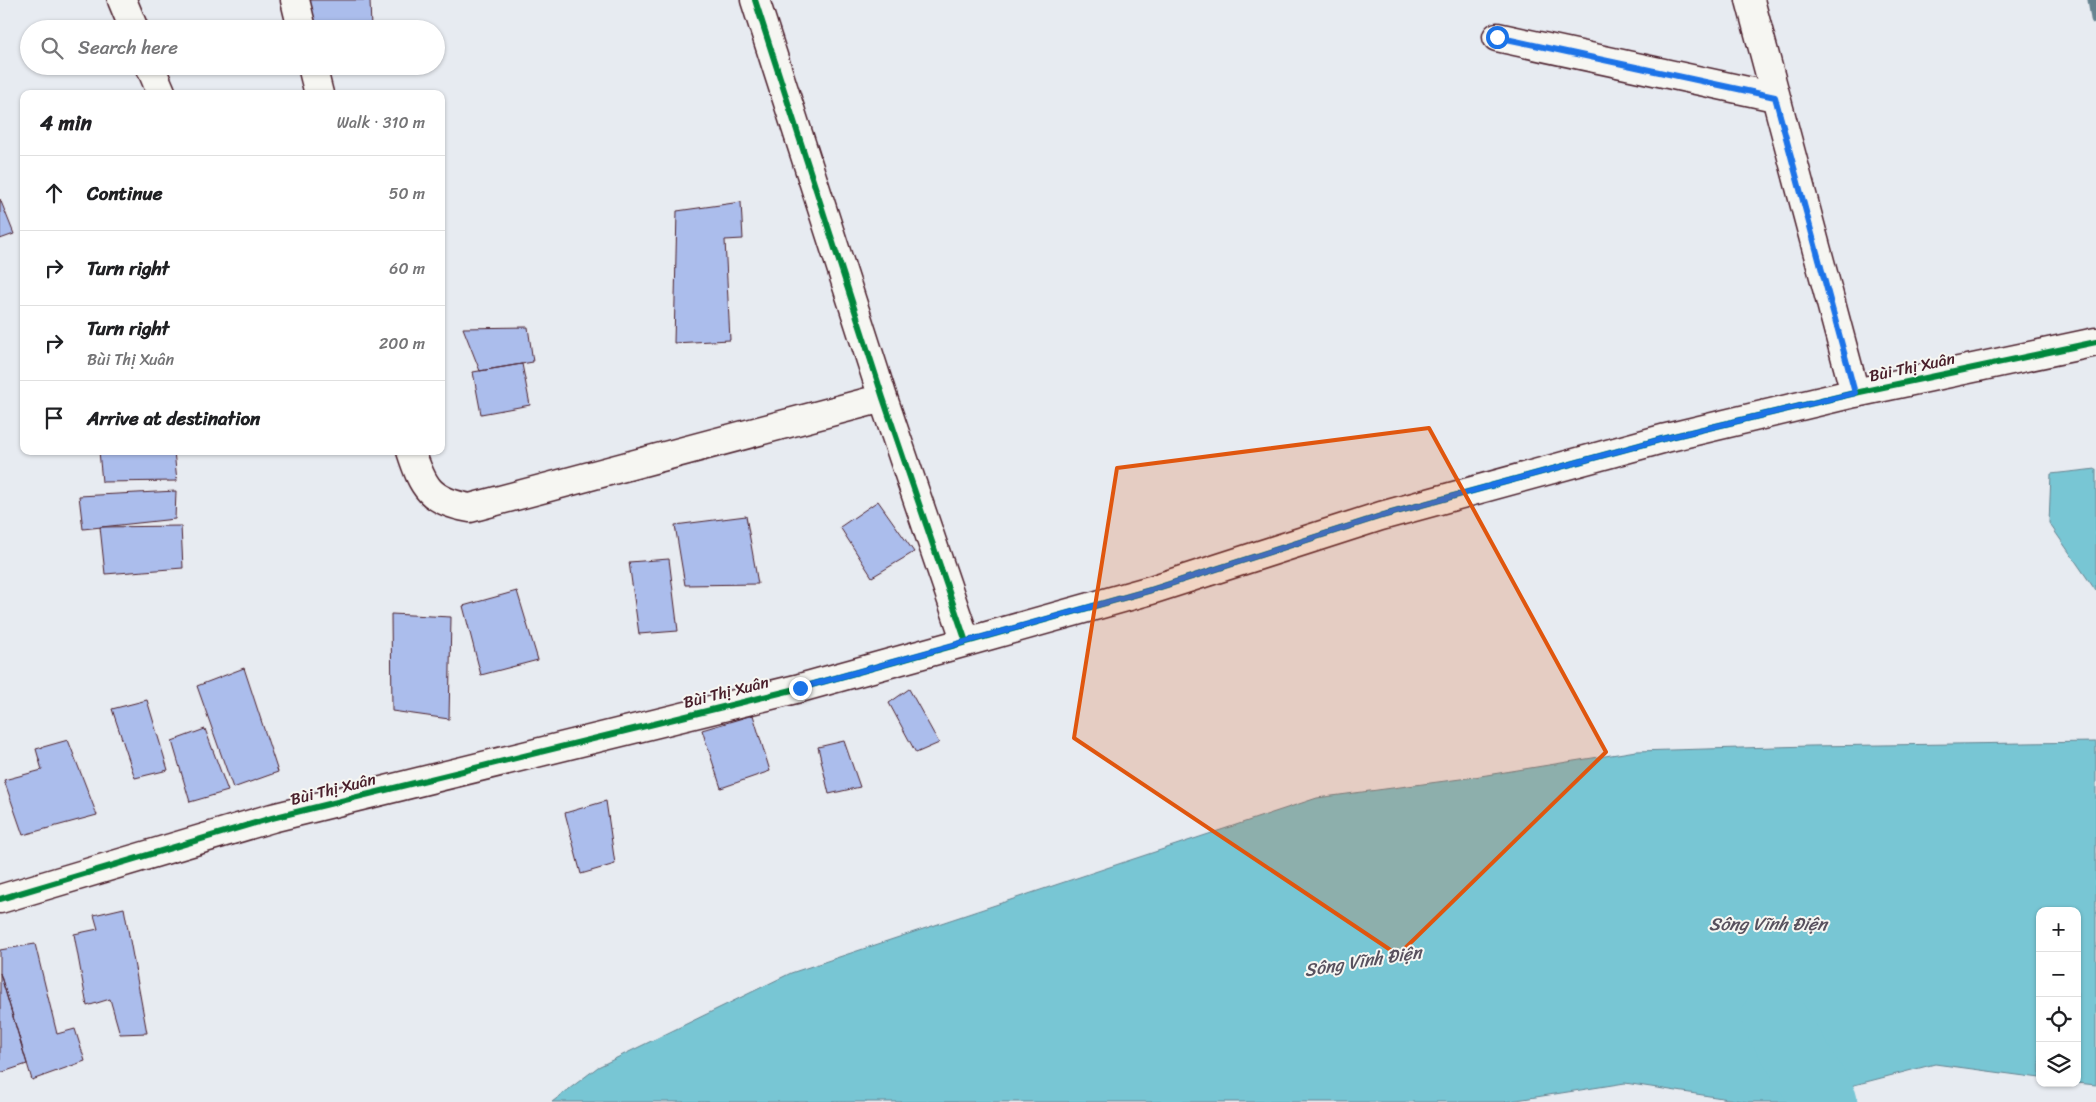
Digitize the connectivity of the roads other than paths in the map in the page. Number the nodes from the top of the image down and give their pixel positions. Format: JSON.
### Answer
{"nodes":[{"id":1,"x":122,"y":0,"type":"edge"},
{"id":2,"x":295,"y":0,"type":"edge"},
{"id":3,"x":755,"y":0,"type":"edge"},
{"id":4,"x":1750,"y":0,"type":"edge"},
{"id":5,"x":130,"y":20,"type":"edge"},
{"id":6,"x":300,"y":20,"type":"edge"},
{"id":7,"x":1497,"y":37,"type":"dead end"},
{"id":8,"x":154,"y":75,"type":"edge"},
{"id":9,"x":314,"y":75,"type":"edge"},
{"id":10,"x":160,"y":90,"type":"edge"},
{"id":11,"x":318,"y":90,"type":"edge"},
{"id":12,"x":1775,"y":97,"type":"junction"},
{"id":13,"x":2096,"y":342,"type":"edge"},
{"id":14,"x":1855,"y":393,"type":"junction"},
{"id":15,"x":883,"y":398,"type":"junction"},
{"id":16,"x":412,"y":455,"type":"edge"},
{"id":17,"x":966,"y":642,"type":"junction"},
{"id":18,"x":0,"y":899,"type":"edge"}],
"edges":[{"from":1,"to":5,"type":"street"},
{"from":2,"to":6,"type":"street"},
{"from":3,"to":15,"type":"street"},
{"from":4,"to":12,"type":"street"},
{"from":7,"to":12,"type":"street"},
{"from":8,"to":10,"type":"street"},
{"from":9,"to":11,"type":"street"},
{"from":12,"to":14,"type":"street"},
{"from":13,"to":14,"type":"street","name":"Bùi Thị Xuân"},
{"from":14,"to":17,"type":"street","name":"Bùi Thị Xuân"},
{"from":15,"to":16,"type":"street"},
{"from":15,"to":17,"type":"street"},
{"from":17,"to":18,"type":"street","name":"Bùi Thị Xuân"}]}
